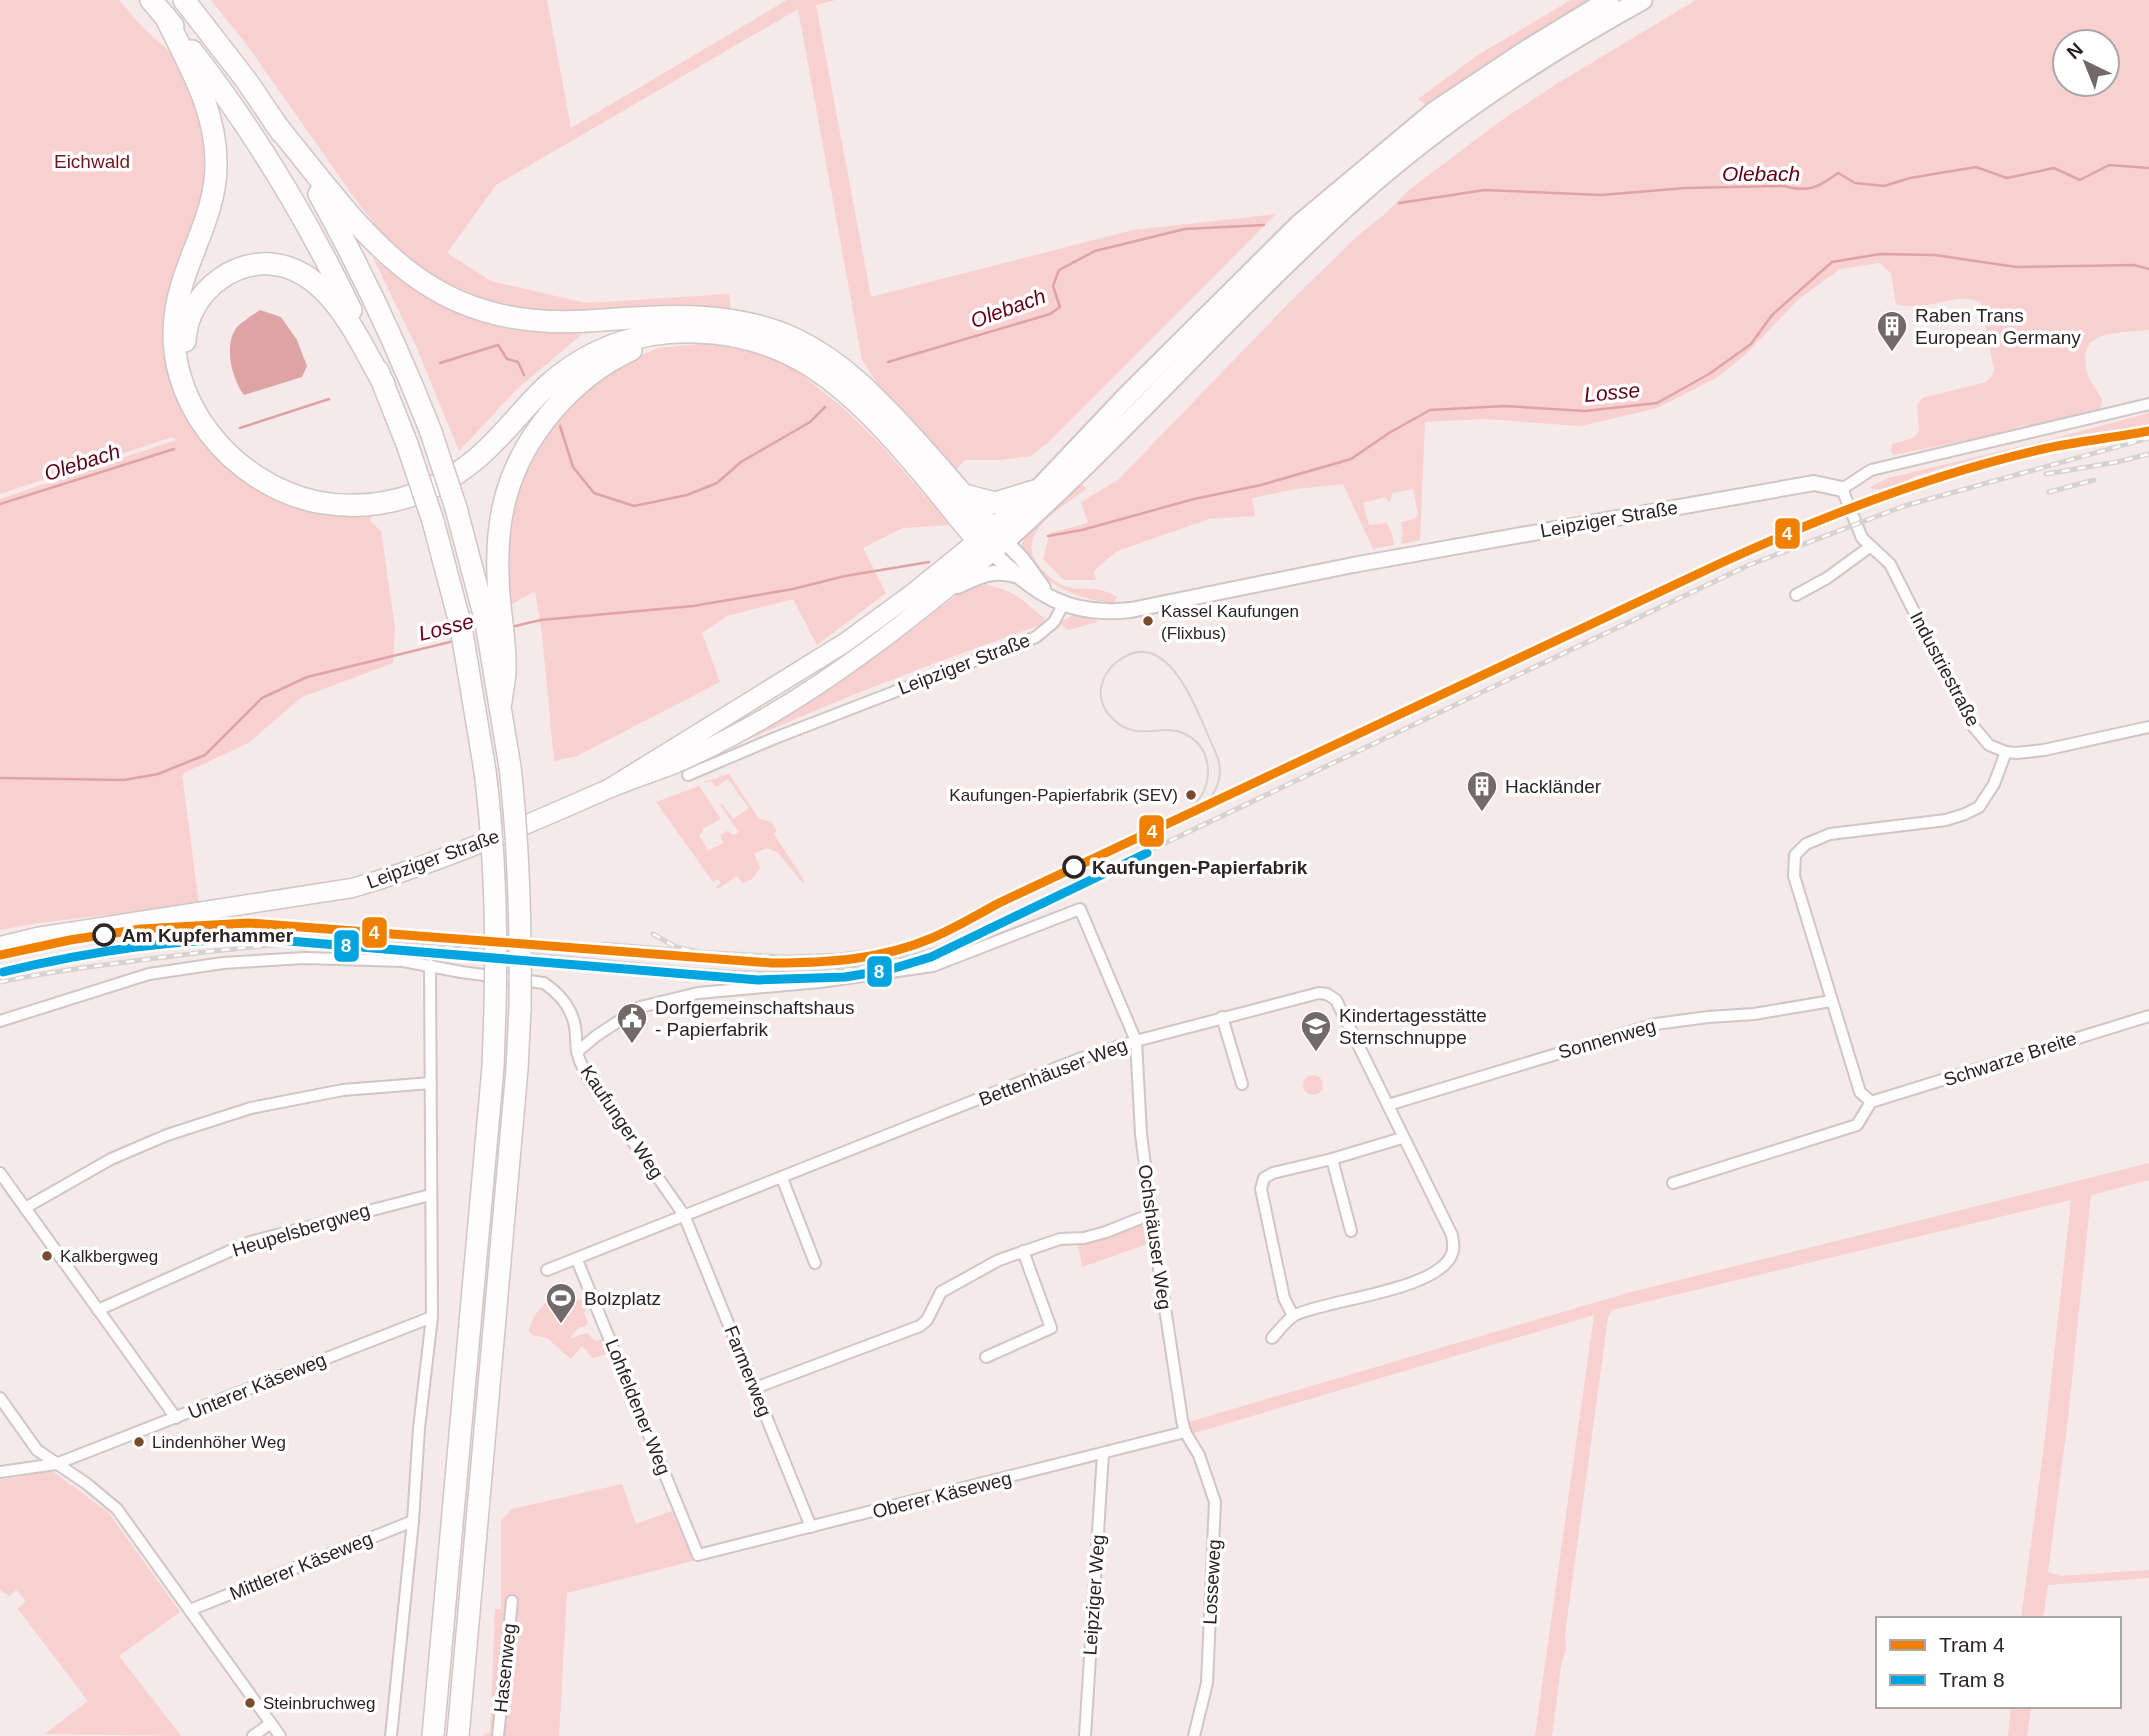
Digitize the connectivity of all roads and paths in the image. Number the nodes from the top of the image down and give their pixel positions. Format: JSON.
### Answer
{"nodes":[{"id":1,"x":184,"y":0,"type":"edge"},
{"id":2,"x":1609,"y":0,"type":"edge"},
{"id":3,"x":1642,"y":0,"type":"edge"},
{"id":4,"x":158,"y":8,"type":"edge"},
{"id":5,"x":274,"y":122,"type":"junction"},
{"id":6,"x":693,"y":324,"type":"junction"},
{"id":7,"x":384,"y":384,"type":"junction"},
{"id":8,"x":2149,"y":404,"type":"edge"},
{"id":9,"x":1842,"y":489,"type":"junction"},
{"id":10,"x":1038,"y":490,"type":"junction"},
{"id":11,"x":964,"y":495,"type":"junction"},
{"id":12,"x":992,"y":541,"type":"junction"},
{"id":13,"x":1871,"y":546,"type":"junction"},
{"id":14,"x":1017,"y":576,"type":"junction"},
{"id":15,"x":941,"y":594,"type":"junction"},
{"id":16,"x":1048,"y":595,"type":"junction"},
{"id":17,"x":1796,"y":595,"type":"dead end"},
{"id":18,"x":1063,"y":605,"type":"junction"},
{"id":19,"x":501,"y":671,"type":"junction"},
{"id":20,"x":2149,"y":727,"type":"edge"},
{"id":21,"x":2006,"y":752,"type":"junction"},
{"id":22,"x":688,"y":775,"type":"dead end"},
{"id":23,"x":610,"y":788,"type":"junction"},
{"id":24,"x":1080,"y":909,"type":"joint"},
{"id":25,"x":0,"y":946,"type":"edge"},
{"id":26,"x":430,"y":965,"type":"junction"},
{"id":27,"x":1831,"y":1001,"type":"junction"},
{"id":28,"x":2149,"y":1016,"type":"edge"},
{"id":29,"x":1223,"y":1017,"type":"junction"},
{"id":30,"x":0,"y":1021,"type":"edge"},
{"id":31,"x":1136,"y":1041,"type":"junction"},
{"id":32,"x":577,"y":1052,"type":"junction"},
{"id":33,"x":431,"y":1083,"type":"junction"},
{"id":34,"x":1242,"y":1084,"type":"dead end"},
{"id":35,"x":1871,"y":1102,"type":"junction"},
{"id":36,"x":1388,"y":1105,"type":"junction"},
{"id":37,"x":1402,"y":1138,"type":"junction"},
{"id":38,"x":1332,"y":1160,"type":"junction"},
{"id":39,"x":0,"y":1173,"type":"edge"},
{"id":40,"x":782,"y":1178,"type":"junction"},
{"id":41,"x":1673,"y":1183,"type":"dead end"},
{"id":42,"x":430,"y":1195,"type":"junction"},
{"id":43,"x":25,"y":1209,"type":"junction"},
{"id":44,"x":1151,"y":1214,"type":"junction"},
{"id":45,"x":684,"y":1215,"type":"junction"},
{"id":46,"x":1352,"y":1231,"type":"dead end"},
{"id":47,"x":1023,"y":1251,"type":"junction"},
{"id":48,"x":576,"y":1259,"type":"junction"},
{"id":49,"x":815,"y":1263,"type":"dead end"},
{"id":50,"x":547,"y":1270,"type":"dead end"},
{"id":51,"x":98,"y":1310,"type":"junction"},
{"id":52,"x":1293,"y":1316,"type":"junction"},
{"id":53,"x":432,"y":1317,"type":"junction"},
{"id":54,"x":1272,"y":1338,"type":"dead end"},
{"id":55,"x":986,"y":1357,"type":"dead end"},
{"id":56,"x":755,"y":1388,"type":"junction"},
{"id":57,"x":0,"y":1398,"type":"edge"},
{"id":58,"x":176,"y":1418,"type":"junction"},
{"id":59,"x":1185,"y":1432,"type":"junction"},
{"id":60,"x":1103,"y":1454,"type":"junction"},
{"id":61,"x":56,"y":1464,"type":"junction"},
{"id":62,"x":0,"y":1472,"type":"edge"},
{"id":63,"x":413,"y":1521,"type":"junction"},
{"id":64,"x":811,"y":1527,"type":"junction"},
{"id":65,"x":698,"y":1555,"type":"joint"},
{"id":66,"x":512,"y":1601,"type":"dead end"},
{"id":67,"x":190,"y":1610,"type":"junction"},
{"id":68,"x":271,"y":1723,"type":"junction"},
{"id":69,"x":253,"y":1736,"type":"edge"},
{"id":70,"x":280,"y":1736,"type":"edge"},
{"id":71,"x":391,"y":1736,"type":"edge"},
{"id":72,"x":433,"y":1736,"type":"edge"},
{"id":73,"x":458,"y":1736,"type":"edge"},
{"id":74,"x":498,"y":1736,"type":"edge"},
{"id":75,"x":1085,"y":1736,"type":"edge"},
{"id":76,"x":1194,"y":1736,"type":"edge"}],
"edges":[{"from":1,"to":5,"type":"highway"},
{"from":2,"to":10,"type":"highway"},
{"from":3,"to":12,"type":"highway"},
{"from":4,"to":6,"type":"highway"},
{"from":4,"to":7,"type":"highway"},
{"from":5,"to":6,"type":"highway"},
{"from":5,"to":19,"type":"highway","bridge":true},
{"from":6,"to":7,"type":"highway"},
{"from":6,"to":11,"type":"highway"},
{"from":6,"to":12,"type":"highway"},
{"from":6,"to":19,"type":"highway"},
{"from":7,"to":72,"type":"highway","bridge":true},
{"from":8,"to":9,"type":"street"},
{"from":9,"to":13,"type":"street","name":"Industriestraße"},
{"from":9,"to":18,"type":"street","name":"Leipziger Straße"},
{"from":10,"to":11,"type":"highway"},
{"from":10,"to":12,"type":"highway"},
{"from":11,"to":12,"type":"highway"},
{"from":12,"to":14,"type":"street","name":"Leipziger Straße"},
{"from":12,"to":15,"type":"main road","name":"Leipziger Straße"},
{"from":12,"to":16,"type":"street","name":"Leipziger Straße"},
{"from":12,"to":23,"type":"main road","name":"Leipziger Straße"},
{"from":13,"to":17,"type":"street"},
{"from":13,"to":21,"type":"street","name":"Industriestraße"},
{"from":14,"to":15,"type":"street"},
{"from":14,"to":16,"type":"street","name":"Leipziger Straße"},
{"from":15,"to":23,"type":"main road","name":"Leipziger Straße"},
{"from":16,"to":18,"type":"street","name":"Leipziger Straße"},
{"from":18,"to":22,"type":"street","name":"Leipziger Straße"},
{"from":19,"to":73,"type":"highway","bridge":true},
{"from":20,"to":21,"type":"street"},
{"from":21,"to":27,"type":"street"},
{"from":23,"to":25,"type":"main road","name":"Leipziger Straße"},
{"from":24,"to":31,"type":"street","name":"Ochshäuser Weg"},
{"from":24,"to":32,"type":"street","name":"Kaufunger Weg"},
{"from":26,"to":30,"type":"street"},
{"from":26,"to":32,"type":"street"},
{"from":26,"to":33,"type":"street"},
{"from":27,"to":35,"type":"street"},
{"from":27,"to":36,"type":"street","name":"Sonnenweg"},
{"from":28,"to":35,"type":"street","name":"Schwarze Breite"},
{"from":29,"to":31,"type":"street","name":"Bettenhäuser Weg"},
{"from":29,"to":34,"type":"street"},
{"from":29,"to":36,"type":"street","name":"Bettenhäuser Weg"},
{"from":31,"to":40,"type":"street","name":"Bettenhäuser Weg"},
{"from":31,"to":44,"type":"street","name":"Ochshäuser Weg"},
{"from":32,"to":45,"type":"street","name":"Kaufunger Weg"},
{"from":33,"to":42,"type":"street"},
{"from":33,"to":43,"type":"street"},
{"from":35,"to":41,"type":"street"},
{"from":36,"to":37,"type":"street"},
{"from":37,"to":38,"type":"street"},
{"from":37,"to":52,"type":"street"},
{"from":38,"to":46,"type":"street"},
{"from":38,"to":52,"type":"street"},
{"from":39,"to":43,"type":"street"},
{"from":40,"to":45,"type":"street","name":"Bettenhäuser Weg"},
{"from":40,"to":49,"type":"street"},
{"from":42,"to":51,"type":"street","name":"Heupelsbergweg"},
{"from":42,"to":53,"type":"street"},
{"from":43,"to":51,"type":"street"},
{"from":44,"to":47,"type":"street"},
{"from":44,"to":59,"type":"street","name":"Ochshäuser Weg"},
{"from":45,"to":48,"type":"street","name":"Bettenhäuser Weg"},
{"from":45,"to":56,"type":"street","name":"Farmerweg"},
{"from":47,"to":55,"type":"street"},
{"from":47,"to":56,"type":"street"},
{"from":48,"to":50,"type":"street","name":"Bettenhäuser Weg"},
{"from":48,"to":65,"type":"street","name":"Lohfeldener Weg"},
{"from":51,"to":58,"type":"street"},
{"from":52,"to":54,"type":"street"},
{"from":53,"to":58,"type":"street","name":"Unterer Käseweg"},
{"from":53,"to":63,"type":"street"},
{"from":56,"to":64,"type":"street","name":"Farmerweg"},
{"from":57,"to":61,"type":"street"},
{"from":58,"to":61,"type":"street","name":"Unterer Käseweg"},
{"from":59,"to":60,"type":"street","name":"Oberer Käseweg"},
{"from":59,"to":76,"type":"street","name":"Losseweg"},
{"from":60,"to":64,"type":"street","name":"Oberer Käseweg"},
{"from":60,"to":75,"type":"street","name":"Leipziger Weg"},
{"from":61,"to":62,"type":"street","name":"Unterer Käseweg"},
{"from":61,"to":67,"type":"street"},
{"from":63,"to":67,"type":"street","name":"Mittlerer Käseweg"},
{"from":63,"to":71,"type":"street"},
{"from":64,"to":65,"type":"street","name":"Oberer Käseweg"},
{"from":66,"to":74,"type":"street","name":"Hasenweg"},
{"from":67,"to":68,"type":"street"},
{"from":68,"to":69,"type":"street"},
{"from":68,"to":70,"type":"street"}]}
